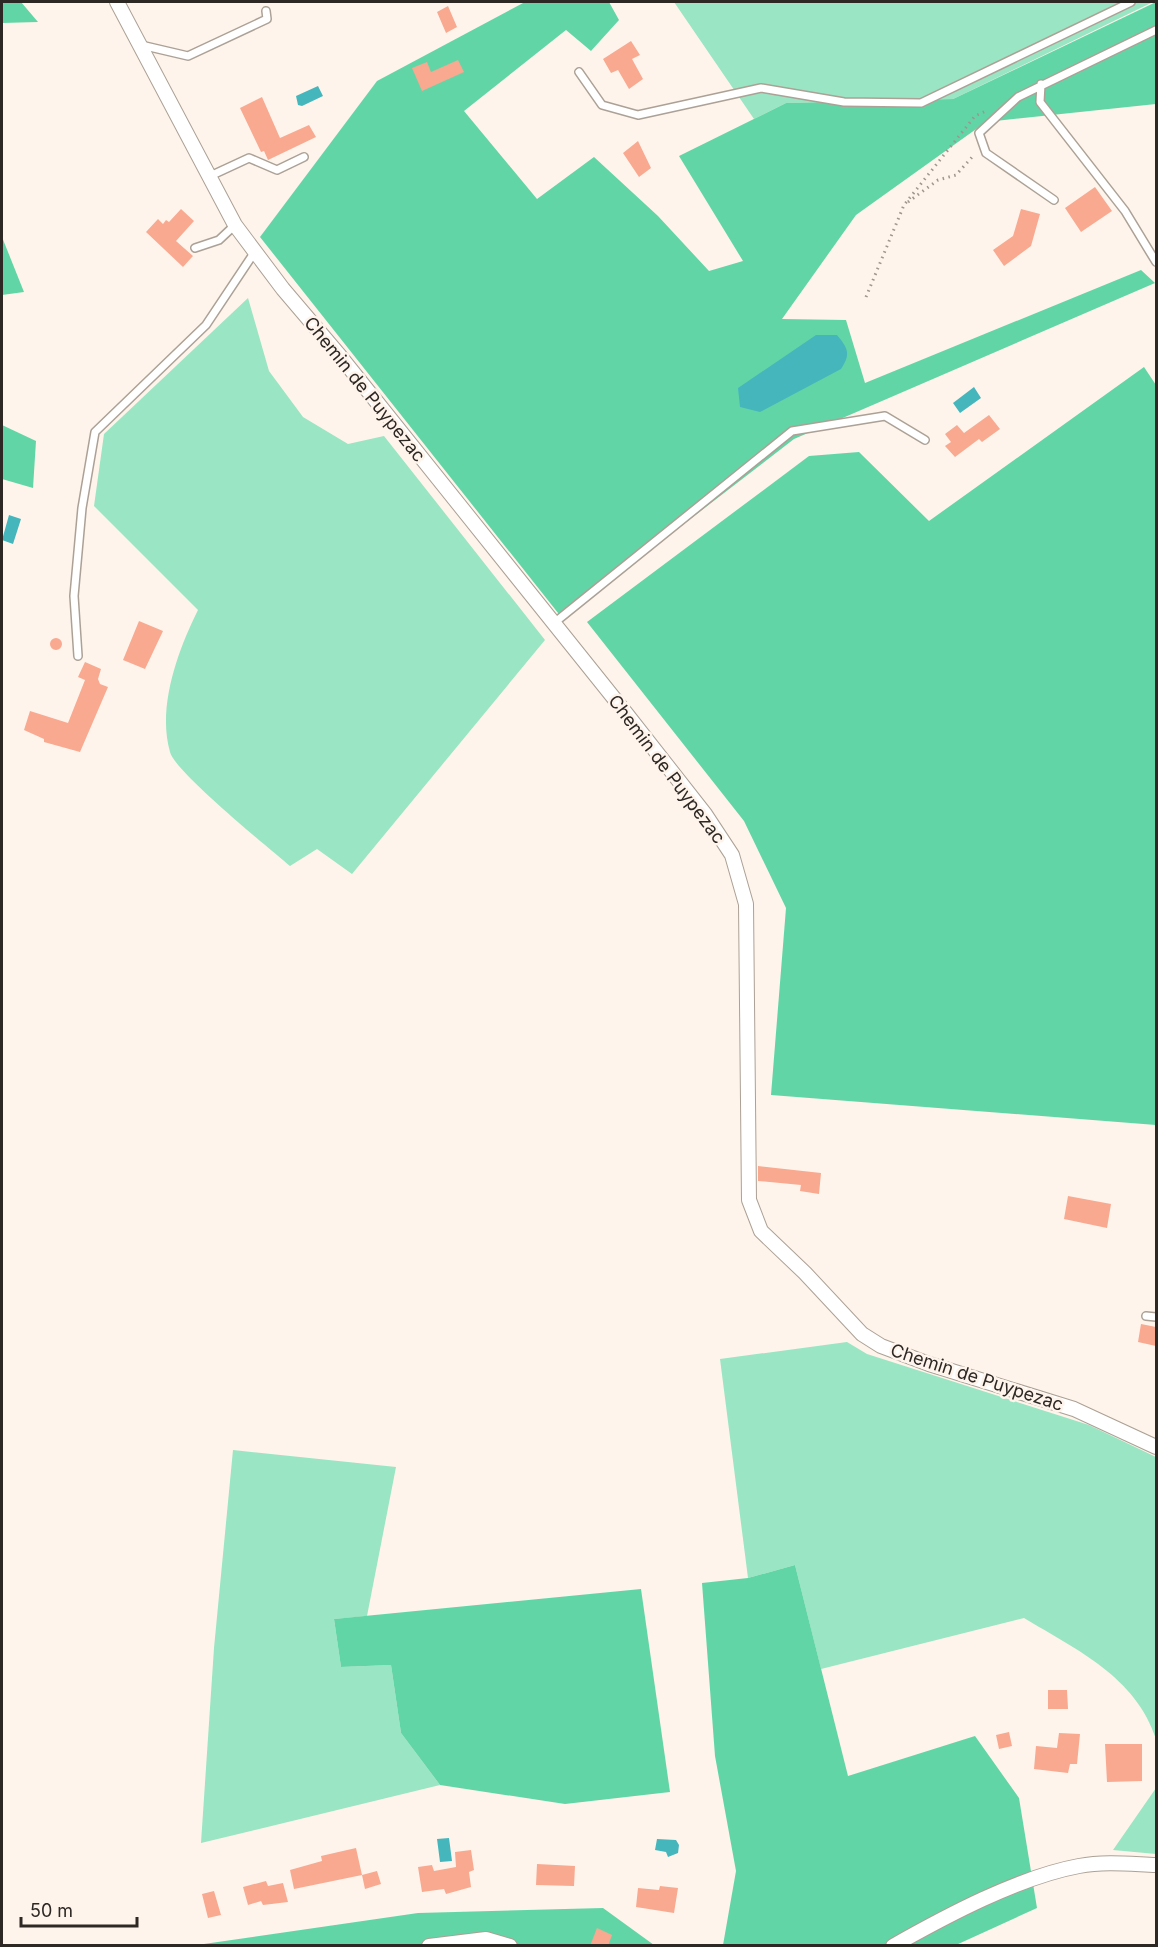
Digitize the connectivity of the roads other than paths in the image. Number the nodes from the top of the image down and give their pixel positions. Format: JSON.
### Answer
{"nodes":[{"id":1,"x":117,"y":2,"type":"edge"},
{"id":2,"x":1131,"y":2,"type":"edge"},
{"id":3,"x":266,"y":10,"type":"dead end"},
{"id":4,"x":1156,"y":30,"type":"edge"},
{"id":5,"x":138,"y":45,"type":"junction"},
{"id":6,"x":579,"y":72,"type":"dead end"},
{"id":7,"x":1041,"y":84,"type":"junction"},
{"id":8,"x":303,"y":157,"type":"dead end"},
{"id":9,"x":208,"y":177,"type":"junction"},
{"id":10,"x":1054,"y":200,"type":"dead end"},
{"id":11,"x":235,"y":225,"type":"junction"},
{"id":12,"x":195,"y":248,"type":"dead end"},
{"id":13,"x":256,"y":250,"type":"junction"},
{"id":14,"x":1156,"y":262,"type":"edge"},
{"id":15,"x":926,"y":440,"type":"dead end"},
{"id":16,"x":553,"y":625,"type":"junction"},
{"id":17,"x":78,"y":656,"type":"dead end"},
{"id":18,"x":1146,"y":1316,"type":"dead end"},
{"id":19,"x":1156,"y":1317,"type":"edge"},
{"id":20,"x":1156,"y":1447,"type":"edge"},
{"id":21,"x":1156,"y":1865,"type":"edge"},
{"id":22,"x":429,"y":1946,"type":"edge"},
{"id":23,"x":510,"y":1946,"type":"edge"},
{"id":24,"x":893,"y":1946,"type":"edge"}],
"edges":[{"from":1,"to":5,"type":"street","name":"Chemin de Puypezac"},
{"from":2,"to":6,"type":"lane"},
{"from":3,"to":5,"type":"lane"},
{"from":4,"to":7,"type":"lane"},
{"from":5,"to":9,"type":"street","name":"Chemin de Puypezac"},
{"from":7,"to":10,"type":"lane"},
{"from":7,"to":14,"type":"lane"},
{"from":8,"to":9,"type":"lane"},
{"from":9,"to":11,"type":"street","name":"Chemin de Puypezac"},
{"from":11,"to":12,"type":"lane"},
{"from":11,"to":13,"type":"street","name":"Chemin de Puypezac"},
{"from":13,"to":16,"type":"street","name":"Chemin de Puypezac"},
{"from":13,"to":17,"type":"lane"},
{"from":15,"to":16,"type":"lane"},
{"from":16,"to":20,"type":"street","name":"Chemin de Puypezac"},
{"from":18,"to":19,"type":"lane"},
{"from":21,"to":24,"type":"street"},
{"from":22,"to":23,"type":"street"}]}
